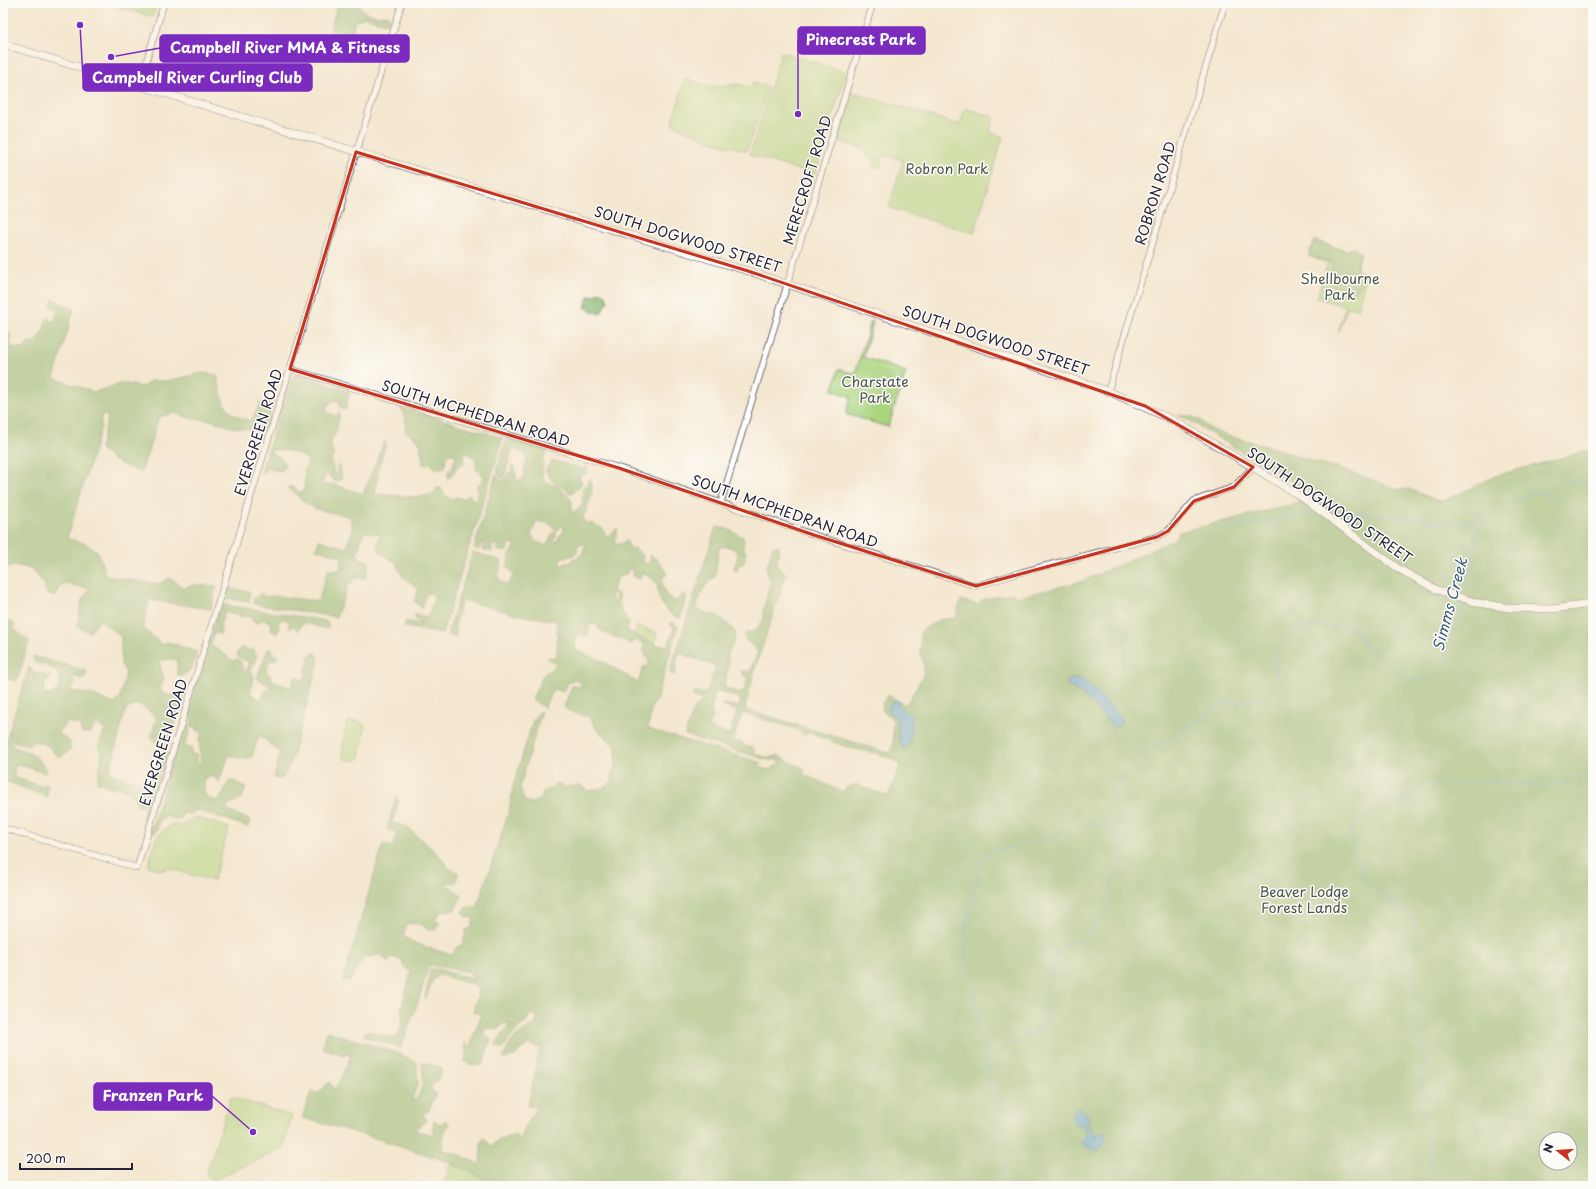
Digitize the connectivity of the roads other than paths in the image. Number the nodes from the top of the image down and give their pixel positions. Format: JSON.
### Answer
{"nodes":[{"id":1,"x":164,"y":3,"type":"edge"},
{"id":2,"x":402,"y":3,"type":"edge"},
{"id":3,"x":873,"y":3,"type":"edge"},
{"id":4,"x":1225,"y":3,"type":"edge"},
{"id":5,"x":3,"y":44,"type":"edge"},
{"id":6,"x":139,"y":86,"type":"junction"},
{"id":7,"x":356,"y":152,"type":"junction"},
{"id":8,"x":788,"y":284,"type":"junction"},
{"id":9,"x":290,"y":369,"type":"junction"},
{"id":10,"x":1108,"y":391,"type":"junction"},
{"id":11,"x":1253,"y":467,"type":"junction"},
{"id":12,"x":721,"y":502,"type":"junction"},
{"id":13,"x":1593,"y":604,"type":"edge"},
{"id":14,"x":3,"y":828,"type":"edge"}],
"edges":[{"from":1,"to":6,"type":"street"},
{"from":2,"to":7,"type":"street","name":"EVERGREEN ROAD"},
{"from":3,"to":8,"type":"street","name":"MERECROFT ROAD"},
{"from":4,"to":10,"type":"street","name":"ROBRON ROAD"},
{"from":5,"to":6,"type":"main road","name":"SOUTH DOGWOOD STREET"},
{"from":6,"to":7,"type":"main road","name":"SOUTH DOGWOOD STREET"},
{"from":7,"to":8,"type":"main road","name":"SOUTH DOGWOOD STREET"},
{"from":7,"to":9,"type":"street","name":"EVERGREEN ROAD"},
{"from":8,"to":10,"type":"main road","name":"SOUTH DOGWOOD STREET"},
{"from":8,"to":12,"type":"street","name":"MERECROFT ROAD"},
{"from":9,"to":12,"type":"street","name":"SOUTH MCPHEDRAN ROAD"},
{"from":9,"to":14,"type":"street","name":"EVERGREEN ROAD"},
{"from":10,"to":11,"type":"main road","name":"SOUTH DOGWOOD STREET"},
{"from":11,"to":12,"type":"street","name":"SOUTH MCPHEDRAN ROAD"},
{"from":11,"to":13,"type":"main road","name":"SOUTH DOGWOOD STREET"}]}
